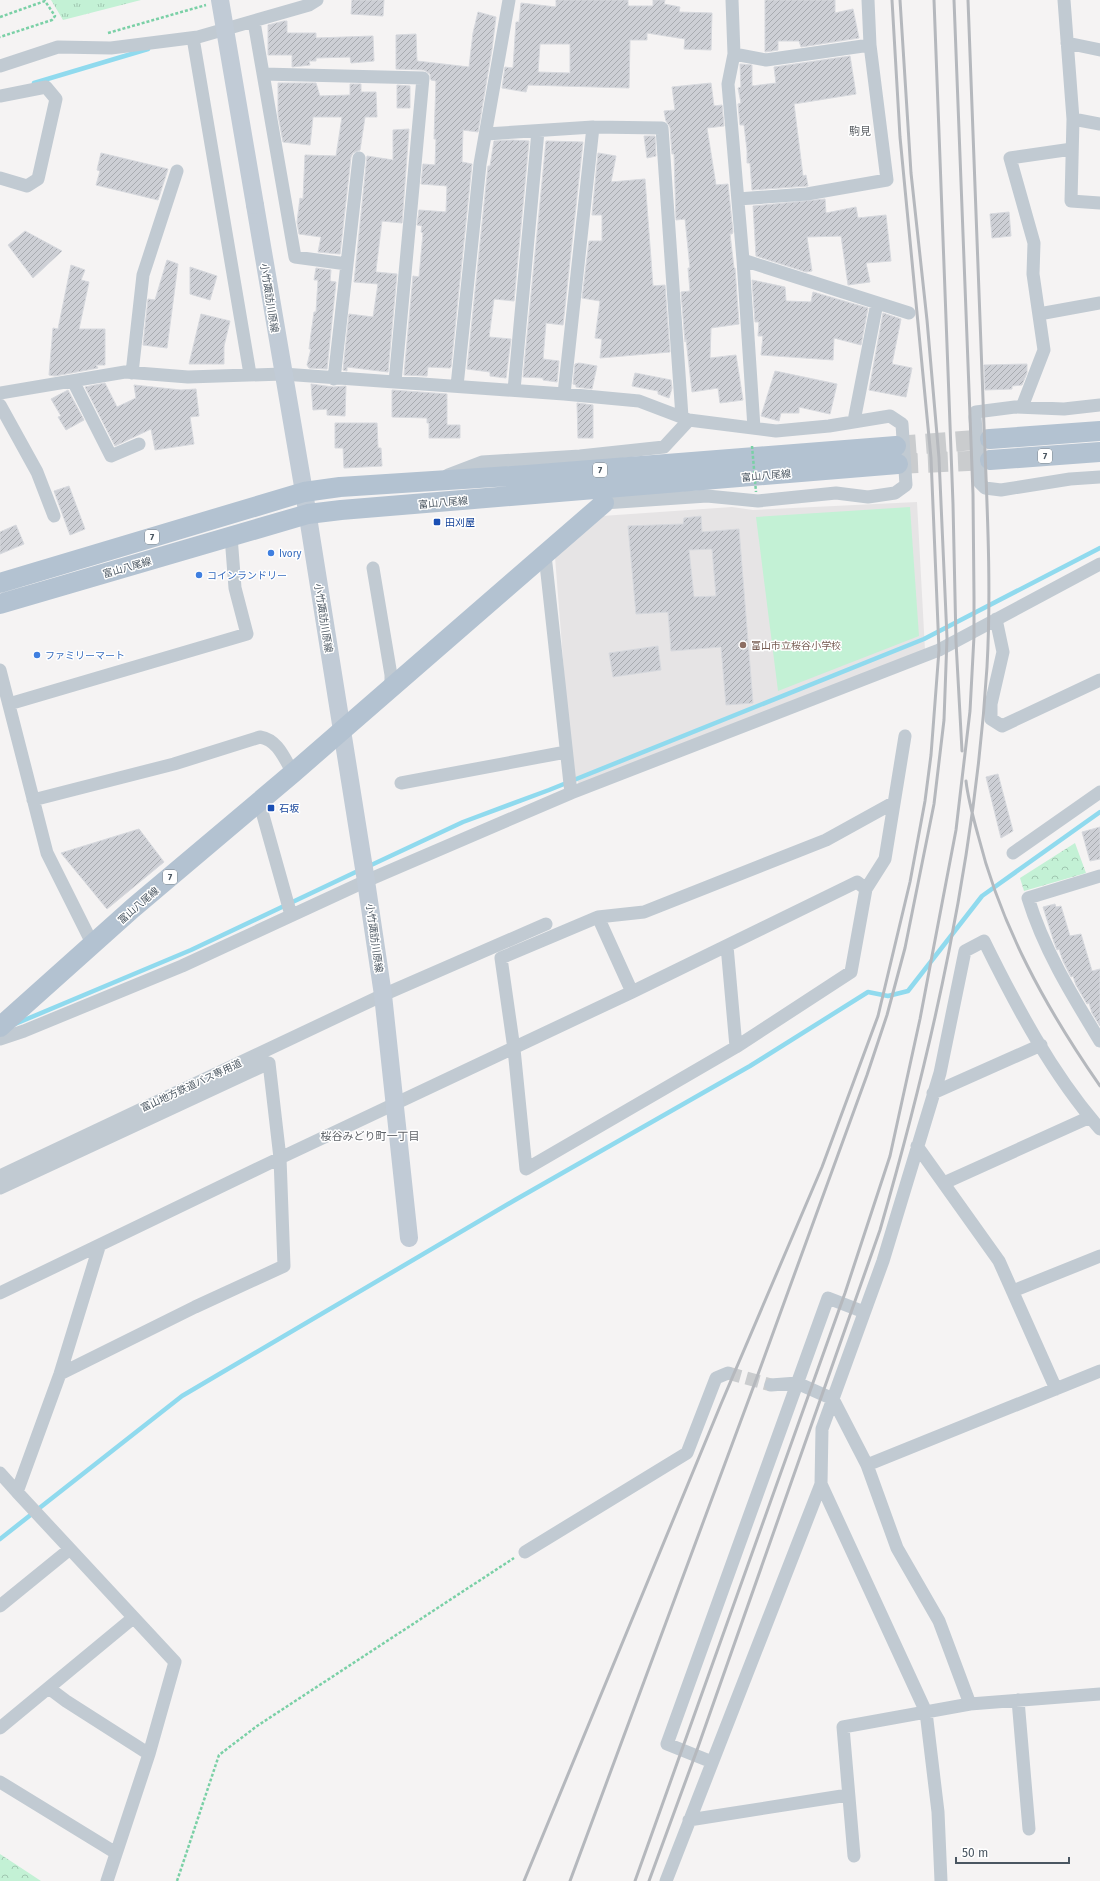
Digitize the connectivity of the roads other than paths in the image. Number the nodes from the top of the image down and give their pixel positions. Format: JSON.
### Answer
{"nodes":[{"id":1,"x":317,"y":0,"type":"edge"},
{"id":2,"x":509,"y":0,"type":"edge"},
{"id":3,"x":732,"y":0,"type":"edge"},
{"id":4,"x":868,"y":0,"type":"edge"},
{"id":5,"x":1064,"y":0,"type":"edge"},
{"id":6,"x":215,"y":2,"type":"edge"},
{"id":7,"x":254,"y":22,"type":"junction"},
{"id":8,"x":192,"y":38,"type":"junction"},
{"id":9,"x":1067,"y":43,"type":"junction"},
{"id":10,"x":870,"y":45,"type":"junction"},
{"id":11,"x":1100,"y":50,"type":"edge"},
{"id":12,"x":734,"y":54,"type":"junction"},
{"id":13,"x":0,"y":66,"type":"edge"},
{"id":14,"x":263,"y":74,"type":"junction"},
{"id":15,"x":0,"y":96,"type":"edge"},
{"id":16,"x":1073,"y":119,"type":"junction"},
{"id":17,"x":1100,"y":124,"type":"edge"},
{"id":18,"x":593,"y":127,"type":"junction"},
{"id":19,"x":538,"y":131,"type":"junction"},
{"id":20,"x":486,"y":134,"type":"junction"},
{"id":21,"x":1072,"y":149,"type":"junction"},
{"id":22,"x":359,"y":158,"type":"dead end"},
{"id":23,"x":177,"y":171,"type":"dead end"},
{"id":24,"x":0,"y":178,"type":"edge"},
{"id":25,"x":738,"y":199,"type":"junction"},
{"id":26,"x":1100,"y":203,"type":"edge"},
{"id":27,"x":743,"y":260,"type":"junction"},
{"id":28,"x":347,"y":264,"type":"junction"},
{"id":29,"x":877,"y":303,"type":"junction"},
{"id":30,"x":1100,"y":303,"type":"edge"},
{"id":31,"x":909,"y":313,"type":"dead end"},
{"id":32,"x":1039,"y":314,"type":"junction"},
{"id":33,"x":132,"y":373,"type":"junction"},
{"id":34,"x":250,"y":374,"type":"junction"},
{"id":35,"x":283,"y":374,"type":"junction"},
{"id":36,"x":334,"y":379,"type":"junction"},
{"id":37,"x":73,"y":381,"type":"junction"},
{"id":38,"x":395,"y":382,"type":"junction"},
{"id":39,"x":457,"y":386,"type":"junction"},
{"id":40,"x":514,"y":390,"type":"junction"},
{"id":41,"x":0,"y":393,"type":"edge"},
{"id":42,"x":564,"y":394,"type":"junction"},
{"id":43,"x":0,"y":405,"type":"edge"},
{"id":44,"x":1100,"y":405,"type":"edge"},
{"id":45,"x":1022,"y":407,"type":"junction"},
{"id":46,"x":686,"y":419,"type":"junction"},
{"id":47,"x":854,"y":421,"type":"junction"},
{"id":48,"x":754,"y":428,"type":"junction"},
{"id":49,"x":1100,"y":431,"type":"edge"},
{"id":50,"x":990,"y":440,"type":"tunnel mouth"},
{"id":51,"x":139,"y":444,"type":"dead end"},
{"id":52,"x":1100,"y":452,"type":"edge"},
{"id":53,"x":990,"y":460,"type":"tunnel mouth"},
{"id":54,"x":1100,"y":477,"type":"edge"},
{"id":55,"x":432,"y":481,"type":"junction"},
{"id":56,"x":304,"y":492,"type":"junction"},
{"id":57,"x":604,"y":503,"type":"joint"},
{"id":58,"x":308,"y":514,"type":"junction"},
{"id":59,"x":54,"y":516,"type":"dead end"},
{"id":60,"x":231,"y":536,"type":"junction"},
{"id":61,"x":545,"y":555,"type":"junction"},
{"id":62,"x":1100,"y":564,"type":"edge"},
{"id":63,"x":373,"y":568,"type":"dead end"},
{"id":64,"x":0,"y":583,"type":"edge"},
{"id":65,"x":0,"y":604,"type":"edge"},
{"id":66,"x":996,"y":619,"type":"junction"},
{"id":67,"x":0,"y":670,"type":"edge"},
{"id":68,"x":1100,"y":680,"type":"edge"},
{"id":69,"x":391,"y":688,"type":"junction"},
{"id":70,"x":9,"y":704,"type":"junction"},
{"id":71,"x":342,"y":730,"type":"junction"},
{"id":72,"x":905,"y":736,"type":"dead end"},
{"id":73,"x":566,"y":752,"type":"junction"},
{"id":74,"x":293,"y":773,"type":"junction"},
{"id":75,"x":402,"y":783,"type":"dead end"},
{"id":76,"x":1100,"y":792,"type":"edge"},
{"id":77,"x":571,"y":793,"type":"junction"},
{"id":78,"x":33,"y":800,"type":"junction"},
{"id":79,"x":259,"y":801,"type":"junction"},
{"id":80,"x":893,"y":803,"type":"junction"},
{"id":81,"x":1013,"y":853,"type":"dead end"},
{"id":82,"x":1100,"y":876,"type":"edge"},
{"id":83,"x":366,"y":881,"type":"junction"},
{"id":84,"x":866,"y":889,"type":"junction"},
{"id":85,"x":291,"y":915,"type":"junction"},
{"id":86,"x":598,"y":917,"type":"junction"},
{"id":87,"x":546,"y":924,"type":"dead end"},
{"id":88,"x":93,"y":945,"type":"junction"},
{"id":89,"x":727,"y":946,"type":"junction"},
{"id":90,"x":632,"y":992,"type":"junction"},
{"id":91,"x":383,"y":995,"type":"junction"},
{"id":92,"x":0,"y":1027,"type":"edge"},
{"id":93,"x":1098,"y":1033,"type":"edge"},
{"id":94,"x":0,"y":1039,"type":"edge"},
{"id":95,"x":1041,"y":1045,"type":"junction"},
{"id":96,"x":736,"y":1047,"type":"junction"},
{"id":97,"x":514,"y":1049,"type":"junction"},
{"id":98,"x":933,"y":1093,"type":"junction"},
{"id":99,"x":395,"y":1105,"type":"junction"},
{"id":100,"x":1090,"y":1117,"type":"junction"},
{"id":101,"x":1100,"y":1129,"type":"edge"},
{"id":102,"x":917,"y":1146,"type":"junction"},
{"id":103,"x":280,"y":1158,"type":"junction"},
{"id":104,"x":0,"y":1176,"type":"edge"},
{"id":105,"x":944,"y":1183,"type":"junction"},
{"id":106,"x":0,"y":1188,"type":"edge"},
{"id":107,"x":409,"y":1238,"type":"dead end"},
{"id":108,"x":99,"y":1247,"type":"junction"},
{"id":109,"x":1100,"y":1256,"type":"edge"},
{"id":110,"x":1013,"y":1291,"type":"junction"},
{"id":111,"x":0,"y":1293,"type":"edge"},
{"id":112,"x":864,"y":1312,"type":"junction"},
{"id":113,"x":1100,"y":1372,"type":"edge"},
{"id":114,"x":60,"y":1374,"type":"junction"},
{"id":115,"x":728,"y":1374,"type":"dead end"},
{"id":116,"x":797,"y":1383,"type":"junction"},
{"id":117,"x":771,"y":1385,"type":"tunnel mouth"},
{"id":118,"x":1056,"y":1389,"type":"junction"},
{"id":119,"x":833,"y":1399,"type":"junction"},
{"id":120,"x":867,"y":1465,"type":"junction"},
{"id":121,"x":0,"y":1473,"type":"edge"},
{"id":122,"x":821,"y":1484,"type":"junction"},
{"id":123,"x":17,"y":1492,"type":"junction"},
{"id":124,"x":70,"y":1549,"type":"junction"},
{"id":125,"x":525,"y":1552,"type":"road end"},
{"id":126,"x":0,"y":1606,"type":"edge"},
{"id":127,"x":134,"y":1618,"type":"junction"},
{"id":128,"x":50,"y":1689,"type":"junction"},
{"id":129,"x":1100,"y":1694,"type":"edge"},
{"id":130,"x":1018,"y":1700,"type":"junction"},
{"id":131,"x":970,"y":1704,"type":"junction"},
{"id":132,"x":926,"y":1712,"type":"junction"},
{"id":133,"x":0,"y":1728,"type":"edge"},
{"id":134,"x":149,"y":1754,"type":"junction"},
{"id":135,"x":712,"y":1762,"type":"junction"},
{"id":136,"x":0,"y":1782,"type":"edge"},
{"id":137,"x":848,"y":1795,"type":"junction"},
{"id":138,"x":690,"y":1820,"type":"junction"},
{"id":139,"x":1029,"y":1829,"type":"dead end"},
{"id":140,"x":116,"y":1853,"type":"junction"},
{"id":141,"x":854,"y":1856,"type":"dead end"},
{"id":142,"x":107,"y":1881,"type":"edge"},
{"id":143,"x":666,"y":1881,"type":"edge"},
{"id":144,"x":941,"y":1881,"type":"edge"}],
"edges":[{"from":1,"to":7,"type":"street"},
{"from":2,"to":20,"type":"street"},
{"from":3,"to":12,"type":"street"},
{"from":4,"to":10,"type":"street"},
{"from":5,"to":9,"type":"street"},
{"from":6,"to":35,"type":"main road","name":"小竹諏訪川原線","bridge":true},
{"from":7,"to":8,"type":"street"},
{"from":7,"to":14,"type":"street"},
{"from":8,"to":13,"type":"street"},
{"from":8,"to":34,"type":"street"},
{"from":9,"to":11,"type":"street"},
{"from":9,"to":16,"type":"street"},
{"from":10,"to":12,"type":"street"},
{"from":10,"to":25,"type":"street"},
{"from":12,"to":25,"type":"street"},
{"from":14,"to":28,"type":"street"},
{"from":14,"to":38,"type":"street"},
{"from":15,"to":24,"type":"street"},
{"from":16,"to":17,"type":"street"},
{"from":16,"to":21,"type":"street"},
{"from":18,"to":19,"type":"street"},
{"from":18,"to":42,"type":"street"},
{"from":18,"to":46,"type":"street"},
{"from":19,"to":20,"type":"street"},
{"from":19,"to":40,"type":"street"},
{"from":20,"to":39,"type":"street"},
{"from":21,"to":26,"type":"street"},
{"from":21,"to":32,"type":"street"},
{"from":22,"to":28,"type":"street"},
{"from":23,"to":33,"type":"street"},
{"from":25,"to":27,"type":"street"},
{"from":27,"to":29,"type":"street"},
{"from":27,"to":48,"type":"street"},
{"from":28,"to":36,"type":"street"},
{"from":29,"to":31,"type":"street"},
{"from":29,"to":47,"type":"street"},
{"from":30,"to":32,"type":"street"},
{"from":32,"to":45,"type":"street"},
{"from":33,"to":34,"type":"street"},
{"from":33,"to":37,"type":"street"},
{"from":34,"to":35,"type":"street"},
{"from":35,"to":36,"type":"street"},
{"from":35,"to":56,"type":"main road","name":"小竹諏訪川原線"},
{"from":36,"to":38,"type":"street"},
{"from":37,"to":41,"type":"street"},
{"from":37,"to":51,"type":"street"},
{"from":38,"to":39,"type":"street"},
{"from":39,"to":40,"type":"street"},
{"from":40,"to":42,"type":"street"},
{"from":42,"to":46,"type":"street"},
{"from":43,"to":59,"type":"street"},
{"from":44,"to":45,"type":"street"},
{"from":45,"to":54,"type":"street"},
{"from":46,"to":48,"type":"street"},
{"from":46,"to":55,"type":"street"},
{"from":47,"to":48,"type":"street"},
{"from":47,"to":57,"type":"street"},
{"from":49,"to":50,"type":"main road","number":"7"},
{"from":52,"to":53,"type":"main road","number":"7"},
{"from":55,"to":56,"type":"main road","name":"富山八尾線","number":"7"},
{"from":55,"to":58,"type":"main road","name":"富山八尾線","number":"7"},
{"from":56,"to":58,"type":"main road","name":"小竹諏訪川原線"},
{"from":56,"to":64,"type":"main road","name":"富山八尾線","number":"7"},
{"from":57,"to":61,"type":"main road","name":"富山八尾線","number":"7"},
{"from":58,"to":60,"type":"main road","name":"富山八尾線","number":"7"},
{"from":58,"to":71,"type":"main road","name":"小竹諏訪川原線"},
{"from":60,"to":65,"type":"main road","name":"富山八尾線","number":"7"},
{"from":60,"to":70,"type":"street"},
{"from":61,"to":69,"type":"main road","name":"富山八尾線","number":"7"},
{"from":61,"to":73,"type":"street"},
{"from":62,"to":66,"type":"street"},
{"from":63,"to":69,"type":"street"},
{"from":66,"to":68,"type":"street"},
{"from":66,"to":77,"type":"street"},
{"from":67,"to":70,"type":"street"},
{"from":69,"to":71,"type":"main road","name":"富山八尾線","number":"7"},
{"from":70,"to":78,"type":"street"},
{"from":71,"to":74,"type":"main road","name":"富山八尾線","number":"7"},
{"from":71,"to":83,"type":"main road","name":"小竹諏訪川原線"},
{"from":72,"to":80,"type":"street"},
{"from":73,"to":75,"type":"street"},
{"from":73,"to":77,"type":"street"},
{"from":74,"to":78,"type":"street"},
{"from":74,"to":79,"type":"main road","name":"富山八尾線","number":"7"},
{"from":76,"to":81,"type":"street"},
{"from":77,"to":83,"type":"street"},
{"from":78,"to":88,"type":"street"},
{"from":79,"to":85,"type":"street"},
{"from":79,"to":88,"type":"main road","name":"富山八尾線","number":"7"},
{"from":80,"to":84,"type":"street"},
{"from":80,"to":86,"type":"street"},
{"from":82,"to":93,"type":"street"},
{"from":83,"to":85,"type":"street"},
{"from":83,"to":91,"type":"main road","name":"小竹諏訪川原線"},
{"from":84,"to":89,"type":"street"},
{"from":84,"to":96,"type":"street"},
{"from":85,"to":94,"type":"street"},
{"from":86,"to":90,"type":"street"},
{"from":86,"to":97,"type":"street"},
{"from":87,"to":91,"type":"street","name":"富山地方鉄道バス専用道"},
{"from":88,"to":92,"type":"main road","name":"富山八尾線","number":"7"},
{"from":89,"to":90,"type":"street"},
{"from":89,"to":96,"type":"street"},
{"from":90,"to":97,"type":"street"},
{"from":91,"to":99,"type":"main road","name":"小竹諏訪川原線"},
{"from":91,"to":104,"type":"street","name":"富山地方鉄道バス専用道"},
{"from":95,"to":98,"type":"street"},
{"from":95,"to":98,"type":"street"},
{"from":95,"to":100,"type":"street"},
{"from":96,"to":97,"type":"street"},
{"from":97,"to":99,"type":"street"},
{"from":98,"to":102,"type":"street"},
{"from":99,"to":103,"type":"street"},
{"from":99,"to":107,"type":"main road","name":"小竹諏訪川原線"},
{"from":100,"to":101,"type":"street"},
{"from":100,"to":105,"type":"street"},
{"from":102,"to":105,"type":"street"},
{"from":102,"to":112,"type":"street"},
{"from":103,"to":106,"type":"street"},
{"from":103,"to":108,"type":"street"},
{"from":103,"to":114,"type":"street"},
{"from":105,"to":110,"type":"street"},
{"from":108,"to":111,"type":"street"},
{"from":108,"to":114,"type":"street"},
{"from":109,"to":110,"type":"street"},
{"from":110,"to":118,"type":"street"},
{"from":112,"to":116,"type":"street"},
{"from":112,"to":119,"type":"street"},
{"from":113,"to":118,"type":"street"},
{"from":114,"to":123,"type":"street"},
{"from":115,"to":125,"type":"street"},
{"from":116,"to":117,"type":"street"},
{"from":116,"to":119,"type":"street"},
{"from":116,"to":135,"type":"street"},
{"from":118,"to":120,"type":"street"},
{"from":119,"to":120,"type":"street"},
{"from":119,"to":122,"type":"street"},
{"from":120,"to":131,"type":"street"},
{"from":121,"to":123,"type":"street"},
{"from":122,"to":132,"type":"street"},
{"from":122,"to":135,"type":"street"},
{"from":123,"to":124,"type":"street"},
{"from":124,"to":126,"type":"street"},
{"from":124,"to":127,"type":"street"},
{"from":127,"to":128,"type":"street"},
{"from":127,"to":134,"type":"street"},
{"from":128,"to":133,"type":"street"},
{"from":128,"to":134,"type":"street"},
{"from":129,"to":130,"type":"street"},
{"from":130,"to":131,"type":"street"},
{"from":130,"to":139,"type":"street"},
{"from":131,"to":132,"type":"street"},
{"from":132,"to":137,"type":"street"},
{"from":132,"to":144,"type":"street"},
{"from":134,"to":140,"type":"street"},
{"from":135,"to":138,"type":"street"},
{"from":136,"to":140,"type":"street"},
{"from":137,"to":138,"type":"street"},
{"from":137,"to":141,"type":"street"},
{"from":138,"to":143,"type":"street"},
{"from":140,"to":142,"type":"street"}]}
